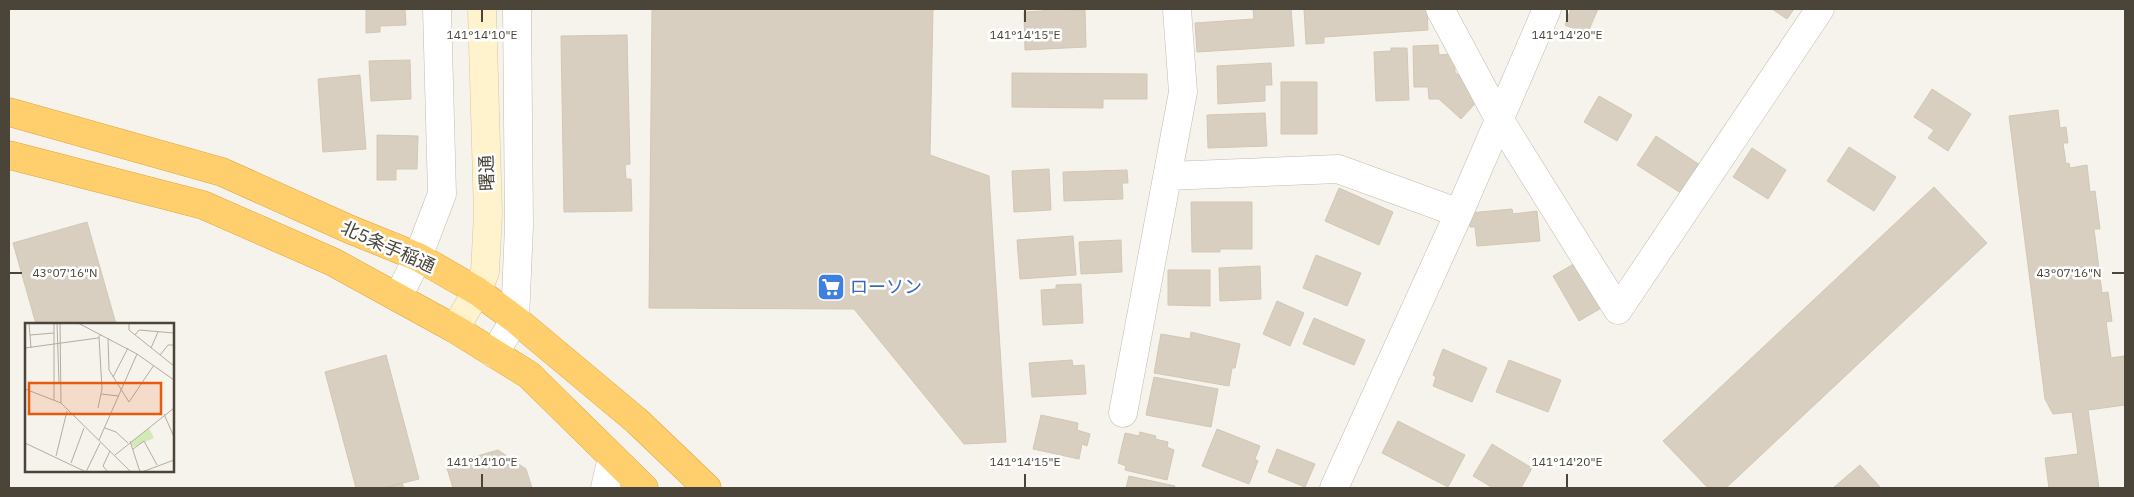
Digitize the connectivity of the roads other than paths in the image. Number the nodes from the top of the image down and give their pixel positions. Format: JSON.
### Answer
{"nodes":[{"id":1,"x":437,"y":9,"type":"edge"},
{"id":2,"x":482,"y":9,"type":"edge"},
{"id":3,"x":517,"y":9,"type":"edge"},
{"id":4,"x":1177,"y":9,"type":"edge"},
{"id":5,"x":1440,"y":9,"type":"edge"},
{"id":6,"x":1547,"y":9,"type":"edge"},
{"id":7,"x":1820,"y":9,"type":"edge"},
{"id":8,"x":9,"y":112,"type":"edge"},
{"id":9,"x":1499,"y":119,"type":"junction"},
{"id":10,"x":9,"y":155,"type":"edge"},
{"id":11,"x":1168,"y":176,"type":"junction"},
{"id":12,"x":1459,"y":213,"type":"junction"},
{"id":13,"x":418,"y":257,"type":"junction"},
{"id":14,"x":477,"y":291,"type":"junction"},
{"id":15,"x":398,"y":297,"type":"junction"},
{"id":16,"x":515,"y":319,"type":"junction"},
{"id":17,"x":455,"y":329,"type":"junction"},
{"id":18,"x":494,"y":354,"type":"junction"},
{"id":19,"x":1123,"y":413,"type":"dead end"},
{"id":20,"x":612,"y":458,"type":"junction"},
{"id":21,"x":605,"y":488,"type":"edge"},
{"id":22,"x":644,"y":488,"type":"edge"},
{"id":23,"x":708,"y":488,"type":"edge"},
{"id":24,"x":1334,"y":488,"type":"edge"}],
"edges":[{"from":1,"to":13,"type":"street"},
{"from":2,"to":14,"type":"street","name":"曙通"},
{"from":3,"to":16,"type":"street"},
{"from":4,"to":11,"type":"street"},
{"from":5,"to":9,"type":"street"},
{"from":6,"to":9,"type":"street"},
{"from":7,"to":9,"type":"street"},
{"from":8,"to":13,"type":"highway","name":"北5条手稲通"},
{"from":9,"to":12,"type":"street"},
{"from":10,"to":15,"type":"highway","name":"北5条手稲通"},
{"from":11,"to":12,"type":"street"},
{"from":11,"to":19,"type":"street"},
{"from":12,"to":24,"type":"street"},
{"from":13,"to":14,"type":"highway","name":"北5条手稲通"},
{"from":13,"to":15,"type":"street"},
{"from":14,"to":16,"type":"highway","name":"北5条手稲通"},
{"from":14,"to":17,"type":"street","name":"曙通"},
{"from":15,"to":17,"type":"highway","name":"北5条手稲通"},
{"from":16,"to":18,"type":"street"},
{"from":16,"to":23,"type":"highway","name":"北5条手稲通"},
{"from":17,"to":18,"type":"highway","name":"北5条手稲通"},
{"from":18,"to":20,"type":"highway","name":"北5条手稲通"},
{"from":20,"to":21,"type":"street"},
{"from":20,"to":22,"type":"highway","name":"北5条手稲通"}]}
